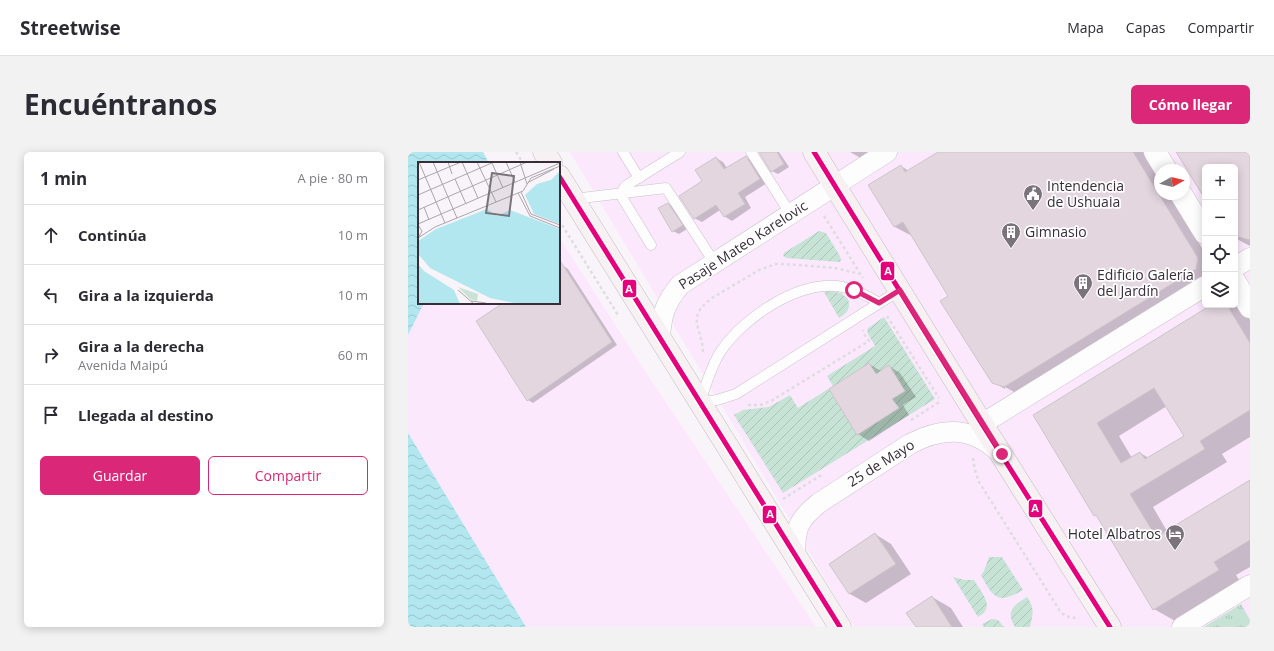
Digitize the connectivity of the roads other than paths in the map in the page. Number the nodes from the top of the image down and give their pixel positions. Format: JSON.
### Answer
{"nodes":[{"id":1,"x":544,"y":152,"type":"edge"},
{"id":2,"x":624,"y":152,"type":"edge"},
{"id":3,"x":680,"y":152,"type":"edge"},
{"id":4,"x":751,"y":152,"type":"edge"},
{"id":5,"x":814,"y":152,"type":"edge"},
{"id":6,"x":887,"y":152,"type":"edge"},
{"id":7,"x":1155,"y":152,"type":"edge"},
{"id":8,"x":550,"y":162,"type":"edge"},
{"id":9,"x":1162,"y":164,"type":"edge"},
{"id":10,"x":560,"y":178,"type":"edge"},
{"id":11,"x":639,"y":178,"type":"junction"},
{"id":12,"x":835,"y":185,"type":"junction"},
{"id":13,"x":622,"y":193,"type":"junction"},
{"id":14,"x":573,"y":199,"type":"junction"},
{"id":15,"x":1185,"y":200,"type":"edge"},
{"id":16,"x":790,"y":214,"type":"junction"},
{"id":17,"x":1202,"y":229,"type":"edge"},
{"id":18,"x":651,"y":245,"type":"dead end"},
{"id":19,"x":1250,"y":258,"type":"edge"},
{"id":20,"x":714,"y":262,"type":"junction"},
{"id":21,"x":1238,"y":265,"type":"edge"},
{"id":22,"x":1238,"y":287,"type":"edge"},
{"id":23,"x":1202,"y":288,"type":"edge"},
{"id":24,"x":900,"y":290,"type":"junction"},
{"id":25,"x":879,"y":303,"type":"junction"},
{"id":26,"x":1250,"y":307,"type":"edge"},
{"id":27,"x":660,"y":338,"type":"junction"},
{"id":28,"x":703,"y":393,"type":"junction"},
{"id":29,"x":982,"y":424,"type":"junction"},
{"id":30,"x":1002,"y":454,"type":"junction"},
{"id":31,"x":795,"y":555,"type":"junction"},
{"id":32,"x":1250,"y":585,"type":"edge"},
{"id":33,"x":840,"y":627,"type":"edge"},
{"id":34,"x":1110,"y":627,"type":"edge"},
{"id":35,"x":1182,"y":627,"type":"edge"}],
"edges":[{"from":1,"to":8,"type":"main road"},
{"from":2,"to":11,"type":"lane"},
{"from":3,"to":11,"type":"lane"},
{"from":4,"to":16,"type":"lane"},
{"from":5,"to":12,"type":"main road"},
{"from":6,"to":12,"type":"street","name":"Pasaje Mateo Karelovic"},
{"from":7,"to":9,"type":"main road"},
{"from":10,"to":14,"type":"main road"},
{"from":11,"to":13,"type":"lane"},
{"from":12,"to":16,"type":"street","name":"Pasaje Mateo Karelovic"},
{"from":12,"to":24,"type":"main road"},
{"from":13,"to":14,"type":"lane"},
{"from":13,"to":18,"type":"lane"},
{"from":13,"to":20,"type":"lane"},
{"from":14,"to":27,"type":"main road"},
{"from":15,"to":17,"type":"main road"},
{"from":16,"to":20,"type":"street","name":"Pasaje Mateo Karelovic"},
{"from":19,"to":21,"type":"street"},
{"from":20,"to":27,"type":"street","name":"Pasaje Mateo Karelovic"},
{"from":22,"to":26,"type":"main road"},
{"from":23,"to":29,"type":"street"},
{"from":24,"to":25,"type":"lane"},
{"from":24,"to":29,"type":"main road"},
{"from":25,"to":28,"type":"lane"},
{"from":25,"to":28,"type":"lane"},
{"from":27,"to":28,"type":"main road"},
{"from":28,"to":31,"type":"main road"},
{"from":29,"to":30,"type":"main road"},
{"from":30,"to":31,"type":"street","name":"25 de Mayo"},
{"from":30,"to":34,"type":"main road"},
{"from":31,"to":33,"type":"main road"},
{"from":32,"to":35,"type":"street"}]}
